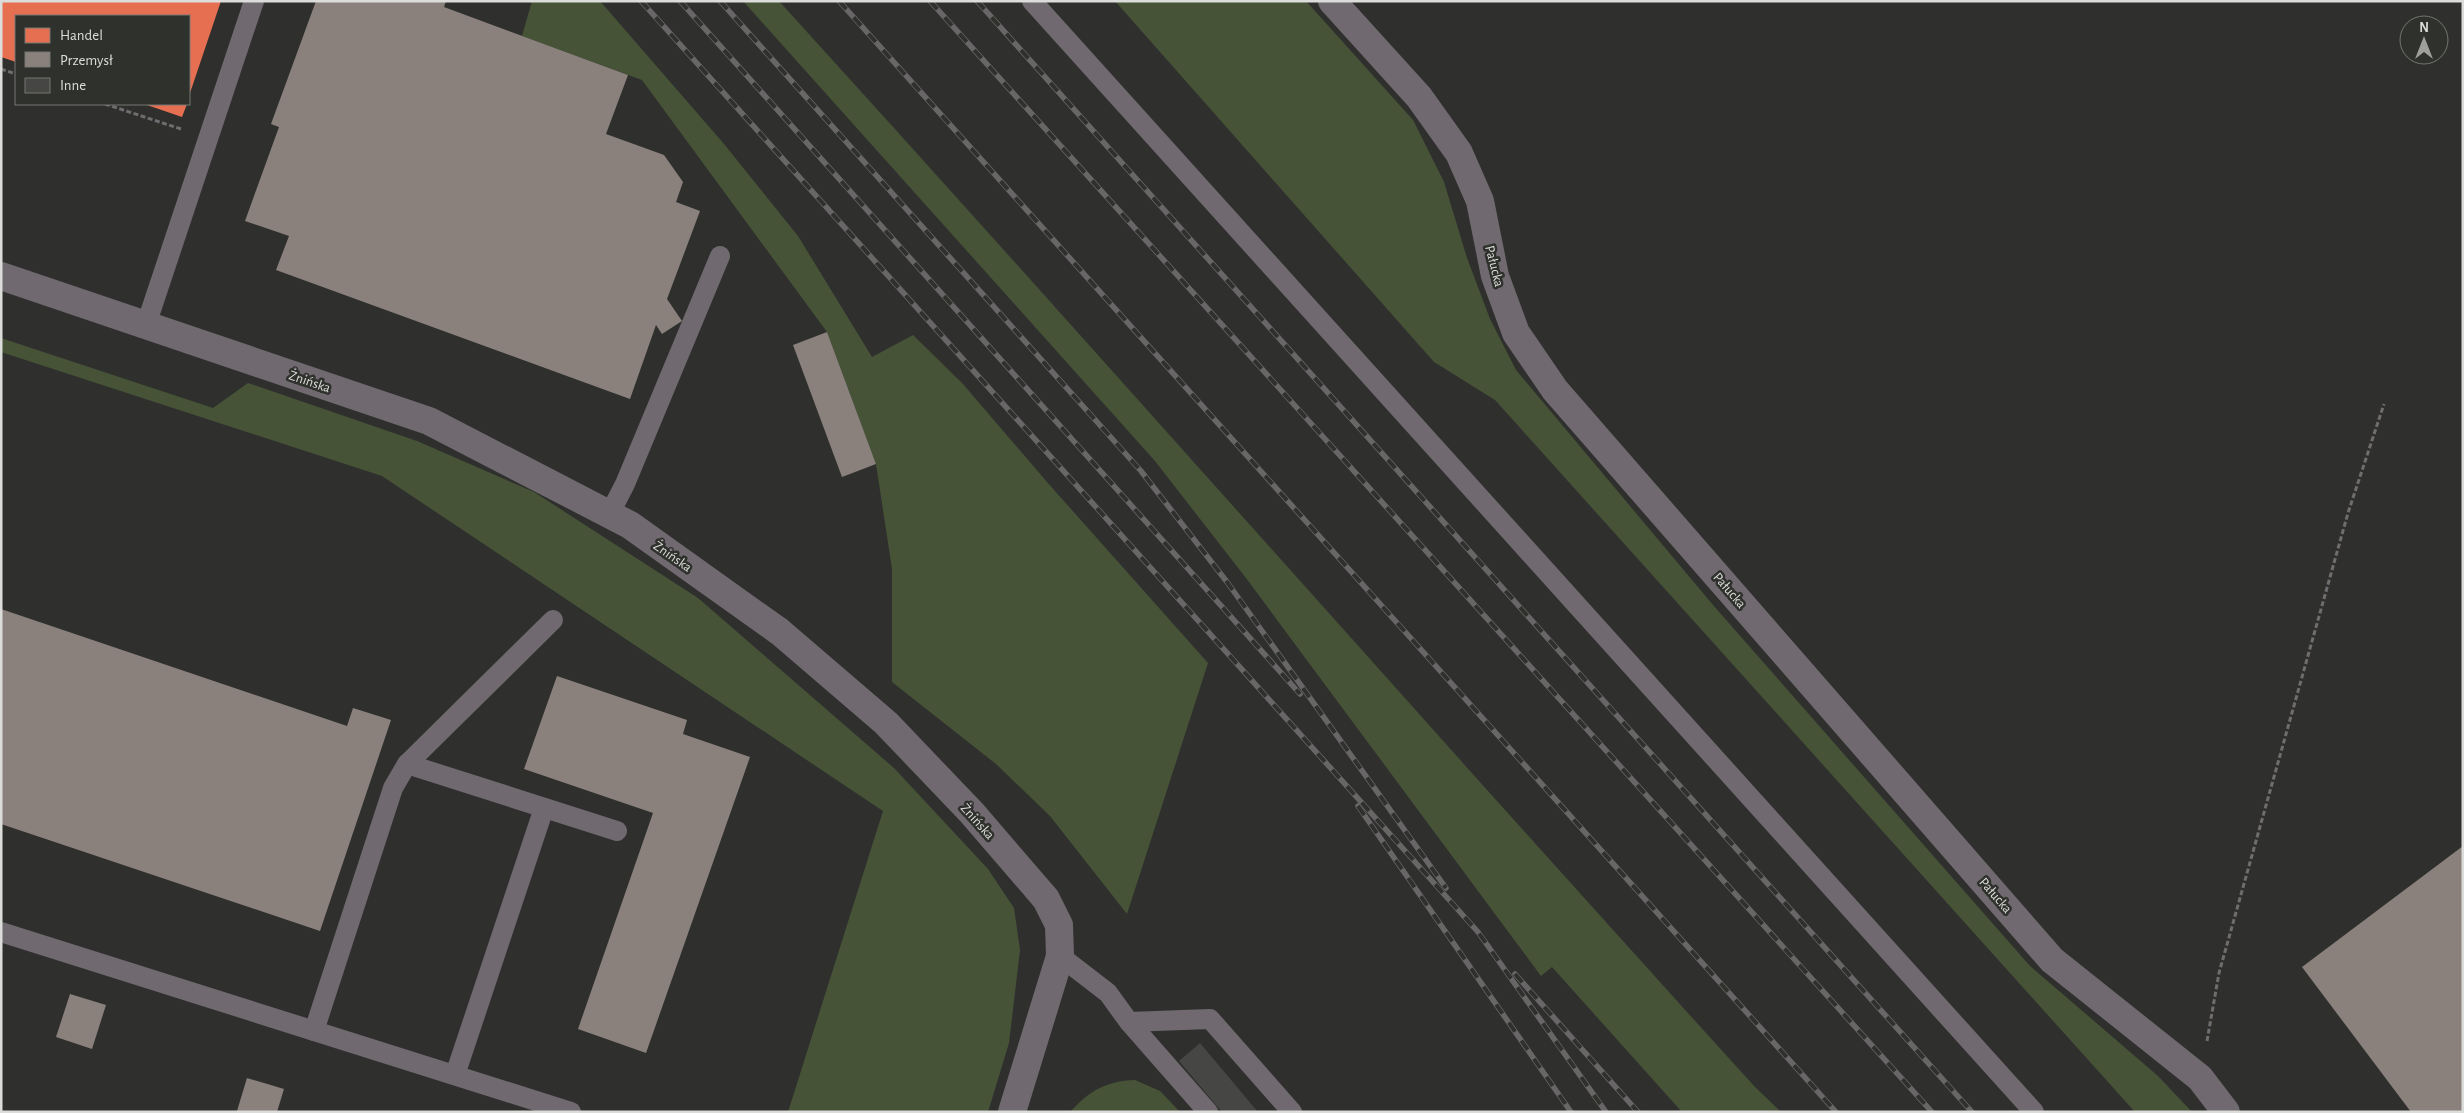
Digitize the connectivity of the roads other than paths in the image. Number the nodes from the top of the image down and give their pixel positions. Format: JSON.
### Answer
{"nodes":[{"id":1,"x":254,"y":1,"type":"edge"},
{"id":2,"x":1032,"y":1,"type":"edge"},
{"id":3,"x":1332,"y":1,"type":"edge"},
{"id":4,"x":720,"y":256,"type":"dead end"},
{"id":5,"x":1,"y":276,"type":"edge"},
{"id":6,"x":146,"y":325,"type":"junction"},
{"id":7,"x":609,"y":514,"type":"junction"},
{"id":8,"x":553,"y":620,"type":"dead end"},
{"id":9,"x":407,"y":764,"type":"junction"},
{"id":10,"x":544,"y":808,"type":"junction"},
{"id":11,"x":617,"y":831,"type":"dead end"},
{"id":12,"x":1,"y":932,"type":"edge"},
{"id":13,"x":1060,"y":956,"type":"junction"},
{"id":14,"x":1129,"y":1022,"type":"junction"},
{"id":15,"x":314,"y":1031,"type":"junction"},
{"id":16,"x":455,"y":1075,"type":"junction"},
{"id":17,"x":571,"y":1112,"type":"edge"},
{"id":18,"x":1012,"y":1112,"type":"edge"},
{"id":19,"x":1208,"y":1112,"type":"edge"},
{"id":20,"x":1292,"y":1112,"type":"edge"},
{"id":21,"x":2034,"y":1112,"type":"edge"},
{"id":22,"x":2226,"y":1112,"type":"edge"}],
"edges":[{"from":1,"to":6,"type":"lane"},
{"from":2,"to":21,"type":"lane"},
{"from":3,"to":22,"type":"street","name":"Pałucka"},
{"from":4,"to":7,"type":"lane"},
{"from":5,"to":6,"type":"street","name":"Żnińska"},
{"from":6,"to":7,"type":"street","name":"Żnińska"},
{"from":7,"to":13,"type":"street","name":"Żnińska"},
{"from":8,"to":9,"type":"lane"},
{"from":9,"to":10,"type":"lane"},
{"from":9,"to":15,"type":"lane"},
{"from":10,"to":11,"type":"lane"},
{"from":10,"to":16,"type":"lane"},
{"from":12,"to":15,"type":"lane"},
{"from":13,"to":14,"type":"lane"},
{"from":13,"to":18,"type":"street","name":"Żnińska"},
{"from":14,"to":19,"type":"lane"},
{"from":14,"to":20,"type":"lane"},
{"from":15,"to":16,"type":"lane"},
{"from":16,"to":17,"type":"lane"}]}
